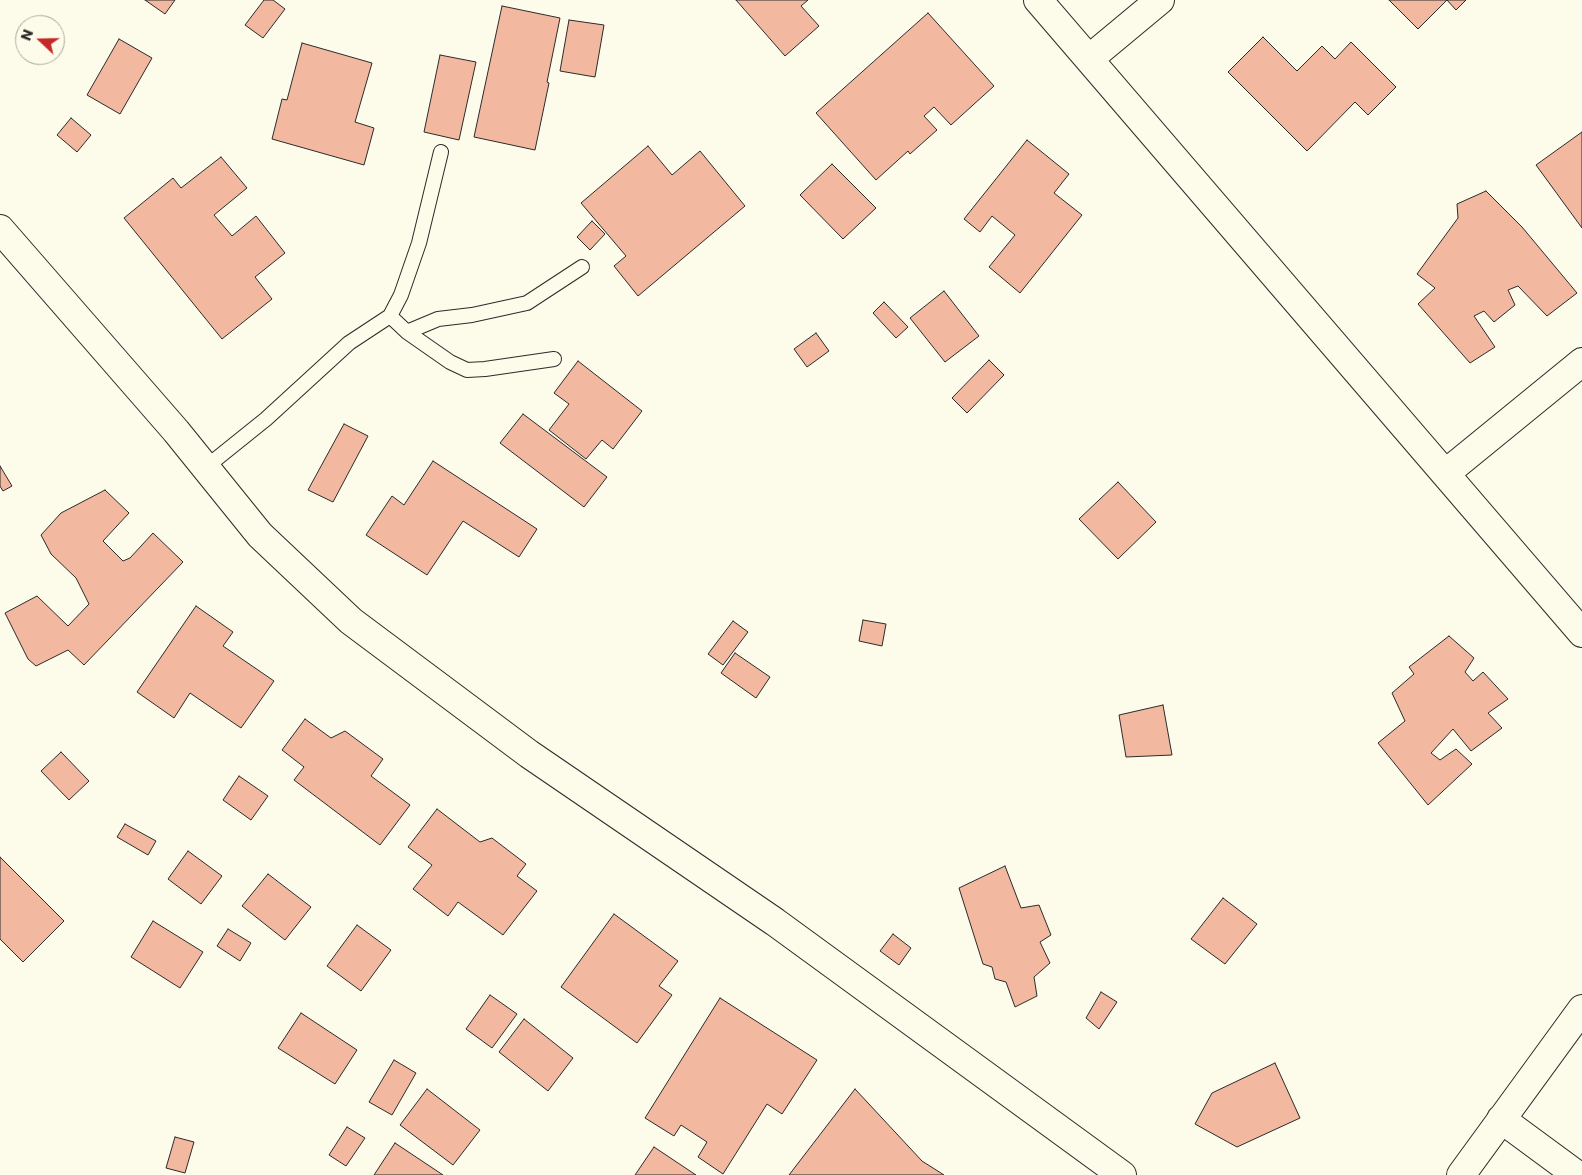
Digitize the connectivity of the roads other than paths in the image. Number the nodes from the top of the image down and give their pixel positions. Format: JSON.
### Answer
{"nodes":[{"id":1,"x":1038,"y":0,"type":"edge"},
{"id":2,"x":1160,"y":0,"type":"edge"},
{"id":3,"x":1089,"y":59,"type":"junction"},
{"id":4,"x":441,"y":152,"type":"dead end"},
{"id":5,"x":0,"y":229,"type":"edge"},
{"id":6,"x":582,"y":267,"type":"dead end"},
{"id":7,"x":390,"y":316,"type":"junction"},
{"id":8,"x":407,"y":332,"type":"junction"},
{"id":9,"x":554,"y":359,"type":"dead end"},
{"id":10,"x":1582,"y":362,"type":"edge"},
{"id":11,"x":205,"y":468,"type":"junction"},
{"id":12,"x":1446,"y":473,"type":"junction"},
{"id":13,"x":1582,"y":633,"type":"edge"},
{"id":14,"x":1582,"y":1009,"type":"edge"},
{"id":15,"x":1501,"y":1119,"type":"junction"},
{"id":16,"x":1122,"y":1175,"type":"edge"},
{"id":17,"x":1461,"y":1175,"type":"edge"},
{"id":18,"x":1577,"y":1175,"type":"edge"}],
"edges":[{"from":1,"to":3,"type":"street"},
{"from":2,"to":3,"type":"street"},
{"from":3,"to":12,"type":"street"},
{"from":4,"to":7,"type":"lane"},
{"from":5,"to":11,"type":"street"},
{"from":6,"to":8,"type":"lane"},
{"from":7,"to":8,"type":"lane"},
{"from":7,"to":11,"type":"lane"},
{"from":8,"to":9,"type":"lane"},
{"from":10,"to":12,"type":"street"},
{"from":11,"to":16,"type":"street"},
{"from":12,"to":13,"type":"street"},
{"from":14,"to":15,"type":"street"},
{"from":15,"to":17,"type":"street"},
{"from":15,"to":18,"type":"street"}]}
